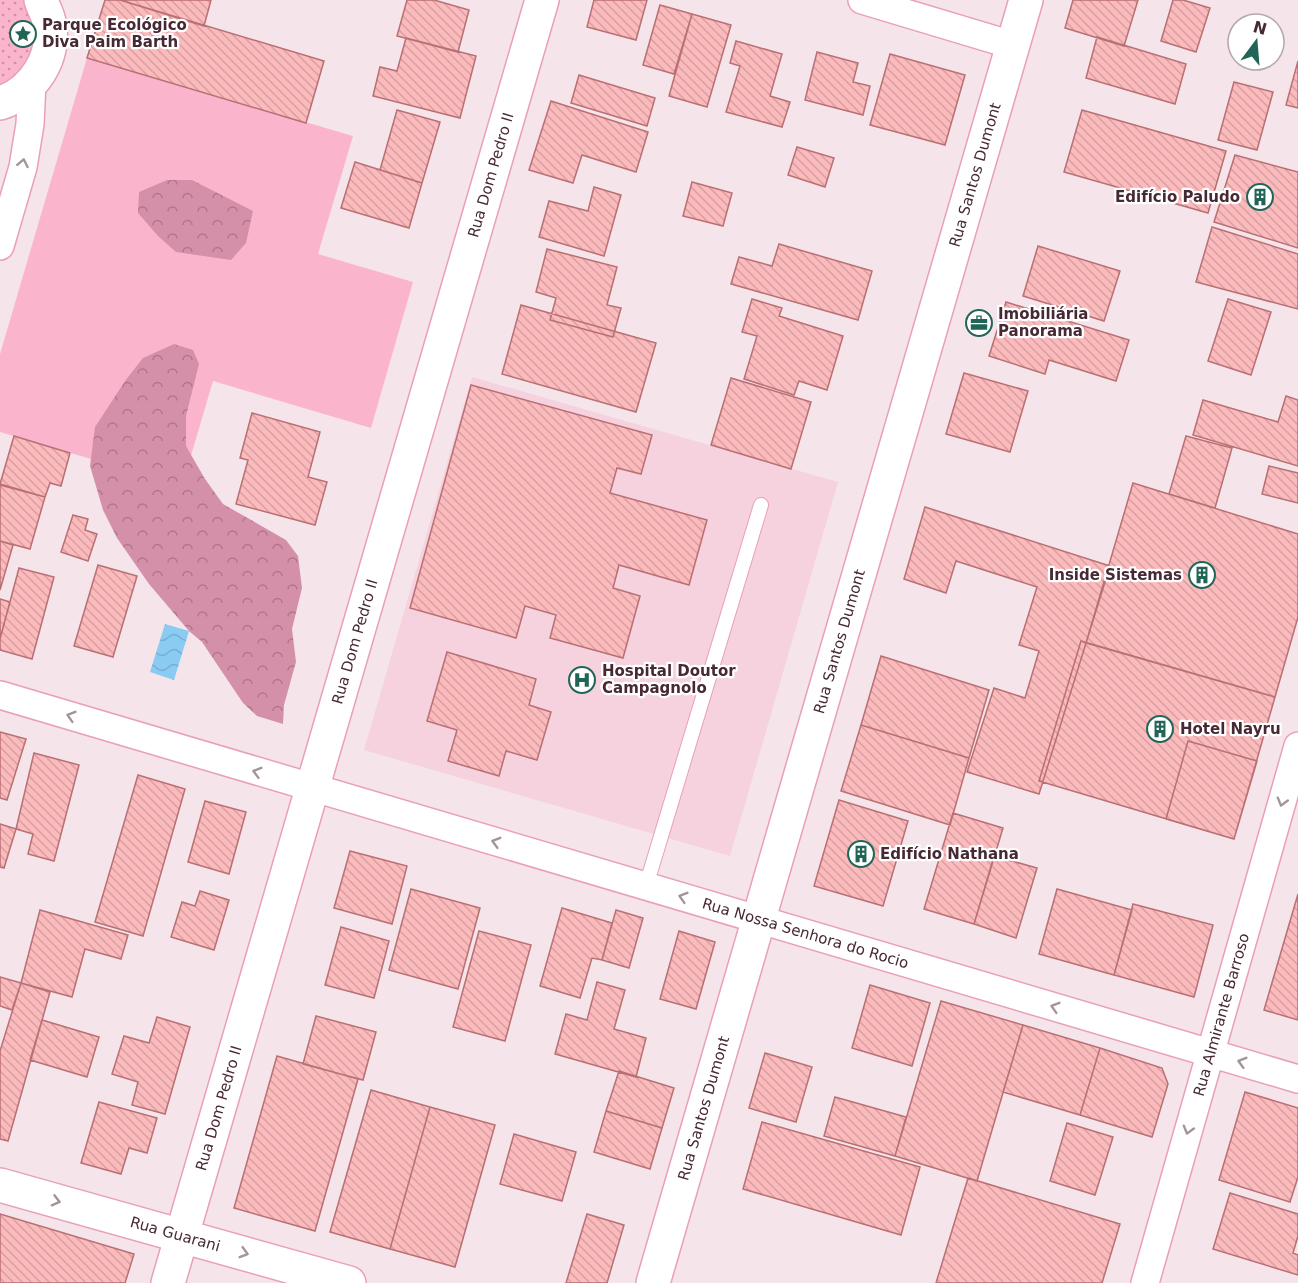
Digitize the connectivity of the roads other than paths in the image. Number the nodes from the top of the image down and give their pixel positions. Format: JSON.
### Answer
{"nodes":[{"id":1,"x":41,"y":0,"type":"edge"},
{"id":2,"x":64,"y":0,"type":"edge"},
{"id":3,"x":542,"y":0,"type":"edge"},
{"id":4,"x":862,"y":0,"type":"edge"},
{"id":5,"x":1026,"y":0,"type":"edge"},
{"id":6,"x":1012,"y":45,"type":"junction"},
{"id":7,"x":49,"y":48,"type":"junction"},
{"id":8,"x":32,"y":82,"type":"junction"},
{"id":9,"x":0,"y":103,"type":"edge"},
{"id":10,"x":0,"y":190,"type":"edge"},
{"id":11,"x":8,"y":220,"type":"junction"},
{"id":12,"x":0,"y":246,"type":"edge"},
{"id":13,"x":761,"y":505,"type":"dead end"},
{"id":14,"x":0,"y":695,"type":"edge"},
{"id":15,"x":1298,"y":746,"type":"edge"},
{"id":16,"x":314,"y":788,"type":"junction"},
{"id":17,"x":646,"y":886,"type":"junction"},
{"id":18,"x":759,"y":920,"type":"junction"},
{"id":19,"x":1210,"y":1053,"type":"junction"},
{"id":20,"x":1298,"y":1079,"type":"edge"},
{"id":21,"x":0,"y":1185,"type":"edge"},
{"id":22,"x":182,"y":1236,"type":"junction"},
{"id":23,"x":168,"y":1283,"type":"edge"},
{"id":24,"x":349,"y":1283,"type":"edge"},
{"id":25,"x":653,"y":1283,"type":"edge"},
{"id":26,"x":1145,"y":1283,"type":"edge"}],
"edges":[{"from":1,"to":7,"type":"street"},
{"from":2,"to":7,"type":"street"},
{"from":3,"to":16,"type":"street","name":"Rua Dom Pedro II"},
{"from":4,"to":6,"type":"street"},
{"from":5,"to":6,"type":"street","name":"Rua Santos Dumont"},
{"from":6,"to":18,"type":"street","name":"Rua Santos Dumont"},
{"from":7,"to":8,"type":"street"},
{"from":8,"to":9,"type":"street"},
{"from":11,"to":8,"type":"street","one_way":true},
{"from":10,"to":11,"type":"street"},
{"from":11,"to":12,"type":"street"},
{"from":13,"to":17,"type":"lane"},
{"from":16,"to":14,"type":"street","name":"Rua Nossa Senhora do Rocio","one_way":true},
{"from":15,"to":19,"type":"street","name":"Rua Almirante Barroso","one_way":true},
{"from":17,"to":16,"type":"street","name":"Rua Nossa Senhora do Rocio","one_way":true},
{"from":16,"to":22,"type":"street","name":"Rua Dom Pedro II"},
{"from":18,"to":17,"type":"street","name":"Rua Nossa Senhora do Rocio","one_way":true},
{"from":19,"to":18,"type":"street","name":"Rua Nossa Senhora do Rocio","one_way":true},
{"from":18,"to":25,"type":"street","name":"Rua Santos Dumont"},
{"from":20,"to":19,"type":"street","name":"Rua Nossa Senhora do Rocio","one_way":true},
{"from":19,"to":26,"type":"street","name":"Rua Almirante Barroso","one_way":true},
{"from":21,"to":22,"type":"street","name":"Rua Guarani","one_way":true},
{"from":22,"to":23,"type":"street","name":"Rua Dom Pedro II"},
{"from":22,"to":24,"type":"street","name":"Rua Guarani","one_way":true}]}
